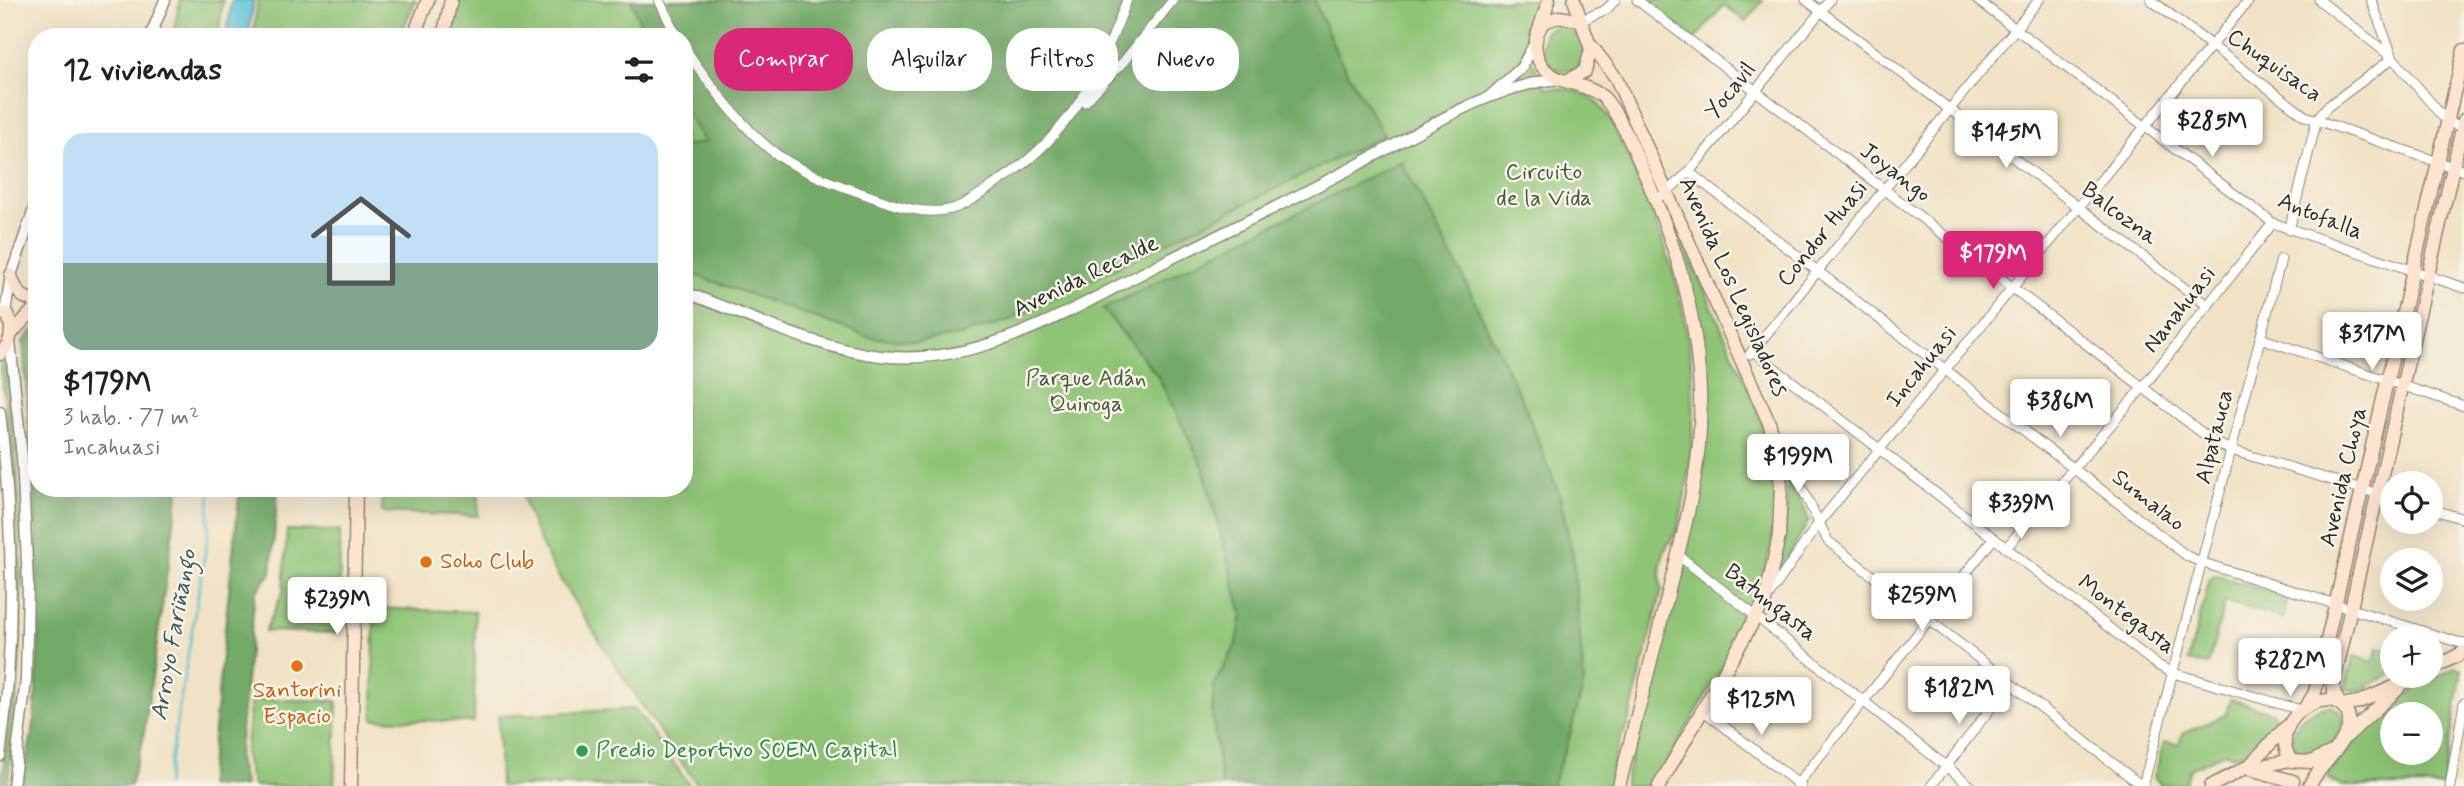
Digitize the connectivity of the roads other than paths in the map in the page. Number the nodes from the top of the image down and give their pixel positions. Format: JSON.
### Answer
{"nodes":[{"id":1,"x":165,"y":0,"type":"edge"},
{"id":2,"x":428,"y":0,"type":"edge"},
{"id":3,"x":451,"y":0,"type":"edge"},
{"id":4,"x":659,"y":0,"type":"edge"},
{"id":5,"x":1127,"y":0,"type":"edge"},
{"id":6,"x":1173,"y":0,"type":"edge"},
{"id":7,"x":1549,"y":0,"type":"edge"},
{"id":8,"x":1574,"y":0,"type":"edge"},
{"id":9,"x":1615,"y":0,"type":"edge"},
{"id":10,"x":1637,"y":0,"type":"edge"},
{"id":11,"x":1806,"y":0,"type":"edge"},
{"id":12,"x":1830,"y":0,"type":"edge"},
{"id":13,"x":1977,"y":0,"type":"edge"},
{"id":14,"x":2039,"y":0,"type":"edge"},
{"id":15,"x":2151,"y":0,"type":"edge"},
{"id":16,"x":2249,"y":0,"type":"edge"},
{"id":17,"x":2319,"y":0,"type":"edge"},
{"id":18,"x":2371,"y":0,"type":"edge"},
{"id":19,"x":1821,"y":12,"type":"junction"},
{"id":20,"x":1579,"y":21,"type":"junction"},
{"id":21,"x":1540,"y":27,"type":"junction"},
{"id":22,"x":154,"y":28,"type":"edge"},
{"id":23,"x":417,"y":28,"type":"edge"},
{"id":24,"x":445,"y":28,"type":"edge"},
{"id":25,"x":673,"y":28,"type":"edge"},
{"id":26,"x":2015,"y":29,"type":"junction"},
{"id":27,"x":1535,"y":43,"type":"junction"},
{"id":28,"x":1590,"y":44,"type":"junction"},
{"id":29,"x":2211,"y":46,"type":"junction"},
{"id":30,"x":2464,"y":50,"type":"edge"},
{"id":31,"x":2393,"y":58,"type":"junction"},
{"id":32,"x":693,"y":59,"type":"edge"},
{"id":33,"x":1564,"y":80,"type":"junction"},
{"id":34,"x":1756,"y":91,"type":"junction"},
{"id":35,"x":1482,"y":102,"type":"junction"},
{"id":36,"x":1950,"y":109,"type":"junction"},
{"id":37,"x":1073,"y":116,"type":"junction"},
{"id":38,"x":2318,"y":119,"type":"junction"},
{"id":39,"x":2447,"y":122,"type":"junction"},
{"id":40,"x":2463,"y":123,"type":"edge"},
{"id":41,"x":2145,"y":127,"type":"junction"},
{"id":42,"x":2438,"y":160,"type":"junction"},
{"id":43,"x":2459,"y":169,"type":"edge"},
{"id":44,"x":1689,"y":172,"type":"junction"},
{"id":45,"x":1884,"y":189,"type":"junction"},
{"id":46,"x":1668,"y":192,"type":"junction"},
{"id":47,"x":1655,"y":199,"type":"junction"},
{"id":48,"x":2079,"y":207,"type":"junction"},
{"id":49,"x":2273,"y":223,"type":"junction"},
{"id":50,"x":28,"y":227,"type":"edge"},
{"id":51,"x":2289,"y":230,"type":"junction"},
{"id":52,"x":2281,"y":259,"type":"dead end"},
{"id":53,"x":1818,"y":271,"type":"junction"},
{"id":54,"x":2413,"y":272,"type":"junction"},
{"id":55,"x":11,"y":275,"type":"junction"},
{"id":56,"x":2428,"y":277,"type":"junction"},
{"id":57,"x":2012,"y":287,"type":"junction"},
{"id":58,"x":2464,"y":288,"type":"edge"},
{"id":59,"x":0,"y":293,"type":"edge"},
{"id":60,"x":693,"y":295,"type":"edge"},
{"id":61,"x":28,"y":299,"type":"edge"},
{"id":62,"x":28,"y":306,"type":"edge"},
{"id":63,"x":2208,"y":306,"type":"junction"},
{"id":64,"x":4,"y":314,"type":"edge"},
{"id":65,"x":28,"y":315,"type":"edge"},
{"id":66,"x":11,"y":337,"type":"junction"},
{"id":67,"x":2260,"y":338,"type":"junction"},
{"id":68,"x":1753,"y":351,"type":"junction"},
{"id":69,"x":0,"y":354,"type":"edge"},
{"id":70,"x":1743,"y":362,"type":"junction"},
{"id":71,"x":1945,"y":369,"type":"junction"},
{"id":72,"x":2388,"y":380,"type":"junction"},
{"id":73,"x":2402,"y":386,"type":"junction"},
{"id":74,"x":2143,"y":387,"type":"junction"},
{"id":75,"x":2464,"y":406,"type":"edge"},
{"id":76,"x":0,"y":412,"type":"edge"},
{"id":77,"x":1770,"y":425,"type":"junction"},
{"id":78,"x":1879,"y":449,"type":"junction"},
{"id":79,"x":2231,"y":450,"type":"junction"},
{"id":80,"x":2074,"y":469,"type":"junction"},
{"id":81,"x":2362,"y":490,"type":"junction"},
{"id":82,"x":2377,"y":494,"type":"junction"},
{"id":83,"x":2380,"y":495,"type":"edge"},
{"id":84,"x":356,"y":497,"type":"edge"},
{"id":85,"x":2443,"y":513,"type":"edge"},
{"id":86,"x":2464,"y":519,"type":"edge"},
{"id":87,"x":1818,"y":524,"type":"junction"},
{"id":88,"x":1994,"y":538,"type":"junction"},
{"id":89,"x":2006,"y":548,"type":"junction"},
{"id":90,"x":1678,"y":555,"type":"junction"},
{"id":91,"x":2203,"y":564,"type":"junction"},
{"id":92,"x":1765,"y":601,"type":"junction"},
{"id":93,"x":2336,"y":604,"type":"junction"},
{"id":94,"x":2351,"y":608,"type":"junction"},
{"id":95,"x":1758,"y":618,"type":"junction"},
{"id":96,"x":1929,"y":620,"type":"junction"},
{"id":97,"x":2464,"y":644,"type":"edge"},
{"id":98,"x":2464,"y":652,"type":"edge"},
{"id":99,"x":2443,"y":663,"type":"edge"},
{"id":100,"x":2173,"y":673,"type":"junction"},
{"id":101,"x":2010,"y":683,"type":"junction"},
{"id":102,"x":2393,"y":688,"type":"edge"},
{"id":103,"x":2400,"y":688,"type":"edge"},
{"id":104,"x":1864,"y":701,"type":"junction"},
{"id":105,"x":2464,"y":703,"type":"edge"},
{"id":106,"x":2340,"y":704,"type":"junction"},
{"id":107,"x":2303,"y":708,"type":"junction"},
{"id":108,"x":1704,"y":711,"type":"junction"},
{"id":109,"x":2287,"y":727,"type":"junction"},
{"id":110,"x":2347,"y":736,"type":"junction"},
{"id":111,"x":2332,"y":752,"type":"junction"},
{"id":112,"x":0,"y":756,"type":"edge"},
{"id":113,"x":2291,"y":761,"type":"junction"},
{"id":114,"x":1946,"y":766,"type":"junction"},
{"id":115,"x":2246,"y":770,"type":"junction"},
{"id":116,"x":2293,"y":784,"type":"edge"},
{"id":117,"x":1798,"y":785,"type":"edge"},
{"id":118,"x":13,"y":786,"type":"edge"},
{"id":119,"x":351,"y":786,"type":"edge"},
{"id":120,"x":1619,"y":786,"type":"edge"},
{"id":121,"x":1660,"y":786,"type":"edge"},
{"id":122,"x":1931,"y":786,"type":"edge"},
{"id":123,"x":1971,"y":786,"type":"edge"},
{"id":124,"x":2142,"y":786,"type":"edge"},
{"id":125,"x":2211,"y":786,"type":"edge"},
{"id":126,"x":2311,"y":786,"type":"edge"},
{"id":127,"x":2450,"y":786,"type":"edge"}],
"edges":[{"from":1,"to":22,"type":"street"},
{"from":2,"to":23,"type":"main road"},
{"from":3,"to":24,"type":"main road"},
{"from":4,"to":25,"type":"street"},
{"from":5,"to":37,"type":"street"},
{"from":6,"to":37,"type":"street"},
{"from":7,"to":21,"type":"main road"},
{"from":8,"to":20,"type":"main road"},
{"from":9,"to":20,"type":"street"},
{"from":10,"to":34,"type":"street","name":"Joyango"},
{"from":11,"to":19,"type":"street","name":"Balcozna"},
{"from":12,"to":19,"type":"street","name":"Yocavil"},
{"from":13,"to":26,"type":"street","name":"Antofalla"},
{"from":14,"to":26,"type":"street","name":"Condor Huasi"},
{"from":15,"to":29,"type":"street","name":"Chuquisaca"},
{"from":16,"to":29,"type":"street","name":"Incahuasi"},
{"from":17,"to":31,"type":"street"},
{"from":18,"to":31,"type":"street"},
{"from":19,"to":34,"type":"street","name":"Yocavil"},
{"from":19,"to":36,"type":"street","name":"Balcozna"},
{"from":20,"to":21,"type":"main road"},
{"from":20,"to":28,"type":"main road"},
{"from":21,"to":27,"type":"main road"},
{"from":26,"to":36,"type":"street","name":"Condor Huasi"},
{"from":26,"to":41,"type":"street","name":"Antofalla"},
{"from":27,"to":33,"type":"main road"},
{"from":27,"to":35,"type":"street","name":"Avenida Recalde"},
{"from":28,"to":33,"type":"main road"},
{"from":28,"to":46,"type":"main road","name":"Avenida Los Legisladores"},
{"from":29,"to":38,"type":"street","name":"Chuquisaca"},
{"from":29,"to":41,"type":"street","name":"Incahuasi"},
{"from":30,"to":39,"type":"main road","name":"Avenida Choya"},
{"from":31,"to":38,"type":"street"},
{"from":31,"to":39,"type":"street"},
{"from":32,"to":37,"type":"street"},
{"from":33,"to":35,"type":"street","name":"Avenida Recalde"},
{"from":33,"to":47,"type":"main road","name":"Avenida Los Legisladores"},
{"from":34,"to":44,"type":"street","name":"Yocavil"},
{"from":34,"to":45,"type":"street","name":"Joyango"},
{"from":35,"to":60,"type":"street","name":"Avenida Recalde"},
{"from":36,"to":45,"type":"street","name":"Condor Huasi"},
{"from":36,"to":48,"type":"street","name":"Balcozna"},
{"from":38,"to":42,"type":"street","name":"Chuquisaca"},
{"from":38,"to":51,"type":"street"},
{"from":39,"to":40,"type":"street"},
{"from":39,"to":42,"type":"main road","name":"Avenida Choya"},
{"from":40,"to":43,"type":"main road","name":"Avenida Choya"},
{"from":41,"to":48,"type":"street","name":"Incahuasi"},
{"from":41,"to":49,"type":"street","name":"Antofalla"},
{"from":42,"to":43,"type":"street","name":"Chuquisaca"},
{"from":42,"to":54,"type":"main road","name":"Avenida Choya"},
{"from":43,"to":56,"type":"main road","name":"Avenida Choya"},
{"from":44,"to":46,"type":"street","name":"Yocavil"},
{"from":44,"to":53,"type":"street","name":"Sumalao"},
{"from":45,"to":53,"type":"street","name":"Condor Huasi"},
{"from":45,"to":57,"type":"street","name":"Joyango"},
{"from":46,"to":47,"type":"street","name":"Yocavil"},
{"from":46,"to":70,"type":"main road","name":"Avenida Los Legisladores"},
{"from":47,"to":90,"type":"main road","name":"Avenida Los Legisladores"},
{"from":48,"to":57,"type":"street","name":"Incahuasi"},
{"from":48,"to":63,"type":"street","name":"Balcozna"},
{"from":49,"to":51,"type":"street","name":"Antofalla"},
{"from":49,"to":63,"type":"street","name":"Nanahuasi"},
{"from":50,"to":55,"type":"street"},
{"from":51,"to":54,"type":"street","name":"Antofalla"},
{"from":52,"to":67,"type":"street","name":"Alpatauca"},
{"from":53,"to":68,"type":"street","name":"Condor Huasi"},
{"from":53,"to":71,"type":"street","name":"Sumalao"},
{"from":54,"to":56,"type":"street","name":"Antofalla"},
{"from":54,"to":72,"type":"main road","name":"Avenida Choya"},
{"from":55,"to":59,"type":"street"},
{"from":55,"to":61,"type":"main road"},
{"from":55,"to":64,"type":"street"},
{"from":56,"to":58,"type":"street","name":"Antofalla"},
{"from":56,"to":73,"type":"main road","name":"Avenida Choya"},
{"from":57,"to":71,"type":"street","name":"Incahuasi"},
{"from":57,"to":74,"type":"street","name":"Joyango"},
{"from":62,"to":64,"type":"main road"},
{"from":63,"to":74,"type":"street","name":"Nanahuasi"},
{"from":64,"to":66,"type":"main road"},
{"from":65,"to":66,"type":"main road"},
{"from":66,"to":69,"type":"main road"},
{"from":66,"to":118,"type":"street"},
{"from":67,"to":72,"type":"street"},
{"from":67,"to":79,"type":"street","name":"Alpatauca"},
{"from":68,"to":70,"type":"street","name":"Condor Huasi"},
{"from":68,"to":78,"type":"street","name":"Montegasta"},
{"from":70,"to":77,"type":"main road","name":"Avenida Los Legisladores"},
{"from":71,"to":78,"type":"street","name":"Incahuasi"},
{"from":71,"to":80,"type":"street","name":"Sumalao"},
{"from":72,"to":73,"type":"street"},
{"from":72,"to":81,"type":"main road","name":"Avenida Choya"},
{"from":73,"to":75,"type":"street"},
{"from":73,"to":82,"type":"main road","name":"Avenida Choya"},
{"from":74,"to":79,"type":"street","name":"Joyango"},
{"from":74,"to":80,"type":"street","name":"Nanahuasi"},
{"from":76,"to":112,"type":"street"},
{"from":77,"to":87,"type":"street"},
{"from":77,"to":92,"type":"main road","name":"Avenida Los Legisladores"},
{"from":78,"to":87,"type":"street","name":"Incahuasi"},
{"from":78,"to":88,"type":"street","name":"Montegasta"},
{"from":79,"to":81,"type":"street","name":"Joyango"},
{"from":79,"to":91,"type":"street","name":"Alpatauca"},
{"from":80,"to":89,"type":"street","name":"Nanahuasi"},
{"from":80,"to":91,"type":"street","name":"Sumalao"},
{"from":81,"to":82,"type":"street","name":"Joyango"},
{"from":81,"to":93,"type":"main road","name":"Avenida Choya"},
{"from":82,"to":83,"type":"street","name":"Joyango"},
{"from":82,"to":94,"type":"main road","name":"Avenida Choya"},
{"from":84,"to":119,"type":"main road"},
{"from":85,"to":86,"type":"street"},
{"from":87,"to":92,"type":"street","name":"Incahuasi"},
{"from":87,"to":96,"type":"street"},
{"from":88,"to":89,"type":"street","name":"Montegasta"},
{"from":88,"to":96,"type":"street"},
{"from":89,"to":100,"type":"street","name":"Montegasta"},
{"from":90,"to":95,"type":"street","name":"Batungasta"},
{"from":90,"to":120,"type":"main road","name":"Avenida Los Legisladores"},
{"from":91,"to":93,"type":"street","name":"Sumalao"},
{"from":91,"to":100,"type":"street","name":"Alpatauca"},
{"from":92,"to":95,"type":"main road","name":"Avenida Los Legisladores"},
{"from":93,"to":94,"type":"street","name":"Sumalao"},
{"from":93,"to":107,"type":"main road","name":"Avenida Choya"},
{"from":94,"to":97,"type":"street","name":"Sumalao"},
{"from":94,"to":106,"type":"main road","name":"Avenida Choya"},
{"from":95,"to":104,"type":"street","name":"Batungasta"},
{"from":95,"to":108,"type":"main road","name":"Avenida Los Legisladores"},
{"from":96,"to":101,"type":"street"},
{"from":96,"to":104,"type":"street"},
{"from":98,"to":99,"type":"main road"},
{"from":100,"to":107,"type":"street","name":"Montegasta"},
{"from":100,"to":124,"type":"street","name":"Alpatauca"},
{"from":101,"to":114,"type":"street"},
{"from":101,"to":124,"type":"street"},
{"from":102,"to":106,"type":"main road"},
{"from":103,"to":110,"type":"main road"},
{"from":104,"to":114,"type":"street","name":"Batungasta"},
{"from":104,"to":117,"type":"street"},
{"from":105,"to":127,"type":"street"},
{"from":106,"to":107,"type":"main road"},
{"from":106,"to":110,"type":"main road"},
{"from":107,"to":109,"type":"main road"},
{"from":108,"to":117,"type":"street"},
{"from":108,"to":121,"type":"main road","name":"Avenida Los Legisladores"},
{"from":109,"to":113,"type":"main road"},
{"from":109,"to":115,"type":"main road"},
{"from":110,"to":111,"type":"main road"},
{"from":111,"to":113,"type":"main road"},
{"from":111,"to":126,"type":"main road"},
{"from":113,"to":115,"type":"main road"},
{"from":113,"to":116,"type":"main road"},
{"from":114,"to":122,"type":"street"},
{"from":114,"to":123,"type":"street","name":"Batungasta"},
{"from":115,"to":116,"type":"main road"},
{"from":115,"to":125,"type":"main road"},
{"from":116,"to":126,"type":"street"}]}
